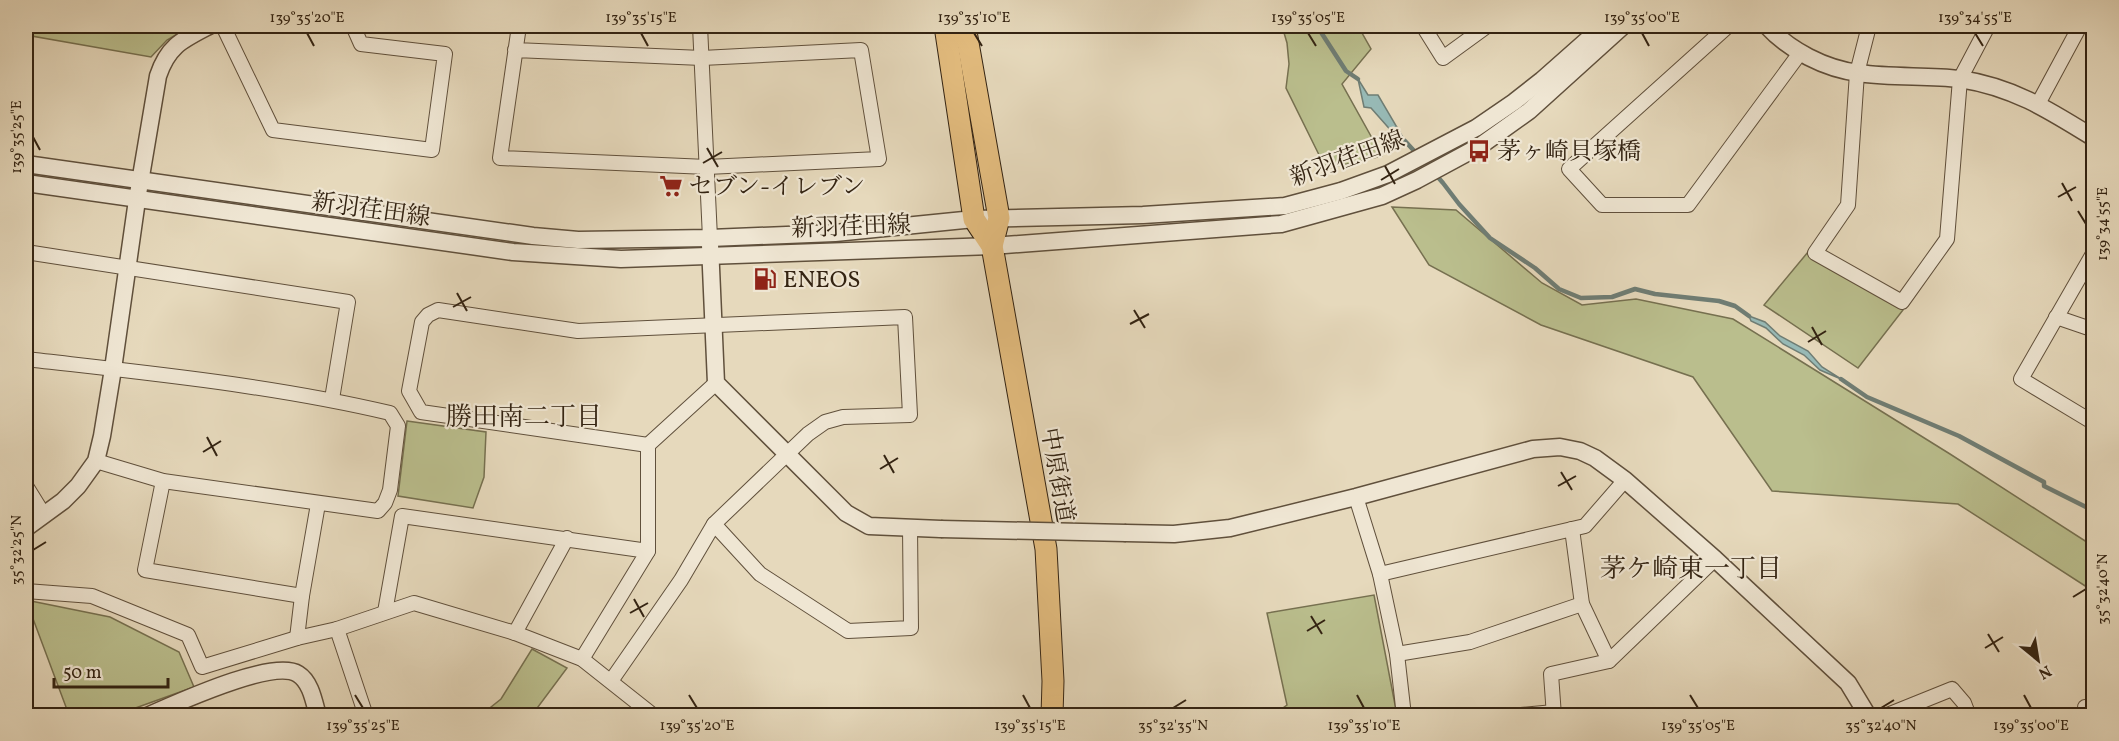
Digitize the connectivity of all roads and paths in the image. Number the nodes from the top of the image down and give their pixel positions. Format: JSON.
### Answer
{"nodes":[{"id":1,"x":209,"y":26,"type":"edge"},
{"id":2,"x":223,"y":26,"type":"edge"},
{"id":3,"x":353,"y":26,"type":"edge"},
{"id":4,"x":519,"y":26,"type":"edge"},
{"id":5,"x":700,"y":26,"type":"edge"},
{"id":6,"x":945,"y":26,"type":"edge"},
{"id":7,"x":965,"y":26,"type":"edge"},
{"id":8,"x":1423,"y":26,"type":"edge"},
{"id":9,"x":1487,"y":26,"type":"edge"},
{"id":10,"x":1603,"y":26,"type":"edge"},
{"id":11,"x":1623,"y":26,"type":"edge"},
{"id":12,"x":1728,"y":26,"type":"edge"},
{"id":13,"x":1767,"y":26,"type":"edge"},
{"id":14,"x":1869,"y":26,"type":"edge"},
{"id":15,"x":1988,"y":26,"type":"edge"},
{"id":16,"x":2080,"y":26,"type":"edge"},
{"id":17,"x":515,"y":50,"type":"junction"},
{"id":18,"x":1800,"y":53,"type":"junction"},
{"id":19,"x":702,"y":58,"type":"junction"},
{"id":20,"x":1857,"y":73,"type":"junction"},
{"id":21,"x":1960,"y":79,"type":"junction"},
{"id":22,"x":2038,"y":104,"type":"junction"},
{"id":23,"x":2094,"y":138,"type":"edge"},
{"id":24,"x":26,"y":164,"type":"edge"},
{"id":25,"x":707,"y":167,"type":"junction"},
{"id":26,"x":141,"y":179,"type":"junction"},
{"id":27,"x":26,"y":183,"type":"edge"},
{"id":28,"x":137,"y":200,"type":"junction"},
{"id":29,"x":999,"y":218,"type":"junction"},
{"id":30,"x":974,"y":219,"type":"junction"},
{"id":31,"x":992,"y":246,"type":"junction"},
{"id":32,"x":710,"y":247,"type":"junction"},
{"id":33,"x":26,"y":252,"type":"edge"},
{"id":34,"x":2094,"y":252,"type":"edge"},
{"id":35,"x":128,"y":267,"type":"junction"},
{"id":36,"x":2056,"y":317,"type":"junction"},
{"id":37,"x":712,"y":324,"type":"junction"},
{"id":38,"x":2094,"y":330,"type":"edge"},
{"id":39,"x":26,"y":359,"type":"edge"},
{"id":40,"x":113,"y":369,"type":"junction"},
{"id":41,"x":716,"y":383,"type":"junction"},
{"id":42,"x":332,"y":399,"type":"junction"},
{"id":43,"x":2094,"y":423,"type":"edge"},
{"id":44,"x":648,"y":445,"type":"junction"},
{"id":45,"x":788,"y":453,"type":"junction"},
{"id":46,"x":96,"y":461,"type":"junction"},
{"id":47,"x":1625,"y":480,"type":"junction"},
{"id":48,"x":163,"y":481,"type":"junction"},
{"id":49,"x":26,"y":486,"type":"edge"},
{"id":50,"x":1356,"y":497,"type":"junction"},
{"id":51,"x":318,"y":504,"type":"junction"},
{"id":52,"x":44,"y":515,"type":"junction"},
{"id":53,"x":714,"y":524,"type":"junction"},
{"id":54,"x":910,"y":527,"type":"junction"},
{"id":55,"x":26,"y":528,"type":"edge"},
{"id":56,"x":1572,"y":529,"type":"junction"},
{"id":57,"x":567,"y":538,"type":"junction"},
{"id":58,"x":648,"y":551,"type":"junction"},
{"id":59,"x":1715,"y":560,"type":"junction"},
{"id":60,"x":1380,"y":574,"type":"junction"},
{"id":61,"x":26,"y":591,"type":"edge"},
{"id":62,"x":302,"y":596,"type":"junction"},
{"id":63,"x":1582,"y":604,"type":"junction"},
{"id":64,"x":385,"y":612,"type":"junction"},
{"id":65,"x":338,"y":629,"type":"junction"},
{"id":66,"x":515,"y":633,"type":"junction"},
{"id":67,"x":297,"y":638,"type":"junction"},
{"id":68,"x":1397,"y":654,"type":"junction"},
{"id":69,"x":582,"y":659,"type":"junction"},
{"id":70,"x":1609,"y":661,"type":"junction"},
{"id":71,"x":611,"y":681,"type":"junction"},
{"id":72,"x":1554,"y":714,"type":"edge"},
{"id":73,"x":147,"y":716,"type":"edge"},
{"id":74,"x":318,"y":716,"type":"edge"},
{"id":75,"x":366,"y":716,"type":"edge"},
{"id":76,"x":654,"y":716,"type":"edge"},
{"id":77,"x":1052,"y":716,"type":"edge"},
{"id":78,"x":1404,"y":716,"type":"edge"},
{"id":79,"x":1509,"y":716,"type":"edge"},
{"id":80,"x":1868,"y":716,"type":"edge"},
{"id":81,"x":1886,"y":716,"type":"edge"},
{"id":82,"x":1970,"y":716,"type":"edge"}],
"edges":[{"from":1,"to":26,"type":"street"},
{"from":2,"to":3,"type":"street"},
{"from":4,"to":17,"type":"street"},
{"from":5,"to":19,"type":"street"},
{"from":6,"to":30,"type":"main road","name":"中原街道"},
{"from":7,"to":29,"type":"main road","name":"中原街道"},
{"from":8,"to":9,"type":"street"},
{"from":10,"to":29,"type":"street","name":"新羽荏田線"},
{"from":11,"to":31,"type":"street","name":"新羽荏田線"},
{"from":12,"to":18,"type":"street"},
{"from":13,"to":18,"type":"street"},
{"from":14,"to":20,"type":"street"},
{"from":15,"to":21,"type":"street"},
{"from":16,"to":22,"type":"street"},
{"from":17,"to":19,"type":"street"},
{"from":17,"to":25,"type":"street"},
{"from":18,"to":20,"type":"street"},
{"from":19,"to":25,"type":"street"},
{"from":19,"to":25,"type":"street"},
{"from":20,"to":21,"type":"street"},
{"from":20,"to":21,"type":"street"},
{"from":21,"to":22,"type":"street"},
{"from":22,"to":23,"type":"street"},
{"from":24,"to":26,"type":"street","name":"新羽荏田線"},
{"from":25,"to":32,"type":"street"},
{"from":26,"to":28,"type":"street"},
{"from":26,"to":32,"type":"street","name":"新羽荏田線"},
{"from":27,"to":28,"type":"street","name":"新羽荏田線"},
{"from":28,"to":32,"type":"street","name":"新羽荏田線"},
{"from":28,"to":35,"type":"street"},
{"from":29,"to":30,"type":"street","name":"新羽荏田線"},
{"from":29,"to":31,"type":"main road","name":"中原街道"},
{"from":30,"to":31,"type":"main road","name":"中原街道"},
{"from":30,"to":32,"type":"street","name":"新羽荏田線"},
{"from":31,"to":32,"type":"street","name":"新羽荏田線"},
{"from":31,"to":77,"type":"main road","name":"中原街道"},
{"from":32,"to":37,"type":"street"},
{"from":33,"to":35,"type":"street"},
{"from":34,"to":36,"type":"street"},
{"from":35,"to":40,"type":"street"},
{"from":35,"to":42,"type":"street"},
{"from":36,"to":38,"type":"street"},
{"from":36,"to":43,"type":"street"},
{"from":37,"to":41,"type":"street"},
{"from":37,"to":44,"type":"street"},
{"from":37,"to":45,"type":"street"},
{"from":39,"to":40,"type":"street"},
{"from":40,"to":42,"type":"street"},
{"from":40,"to":46,"type":"street"},
{"from":41,"to":44,"type":"street"},
{"from":41,"to":45,"type":"street"},
{"from":42,"to":51,"type":"street"},
{"from":44,"to":58,"type":"street"},
{"from":45,"to":53,"type":"street"},
{"from":45,"to":54,"type":"street"},
{"from":46,"to":48,"type":"street"},
{"from":46,"to":52,"type":"street"},
{"from":47,"to":50,"type":"street"},
{"from":47,"to":56,"type":"street"},
{"from":47,"to":59,"type":"street"},
{"from":48,"to":51,"type":"street"},
{"from":48,"to":62,"type":"street"},
{"from":49,"to":52,"type":"street"},
{"from":50,"to":54,"type":"street","bridge":true},
{"from":50,"to":60,"type":"street"},
{"from":51,"to":62,"type":"street"},
{"from":52,"to":55,"type":"street"},
{"from":53,"to":54,"type":"street"},
{"from":53,"to":71,"type":"street"},
{"from":56,"to":60,"type":"street"},
{"from":56,"to":63,"type":"street"},
{"from":57,"to":58,"type":"street"},
{"from":57,"to":64,"type":"street"},
{"from":57,"to":66,"type":"street"},
{"from":58,"to":69,"type":"street"},
{"from":59,"to":70,"type":"street"},
{"from":59,"to":80,"type":"street"},
{"from":60,"to":68,"type":"street"},
{"from":61,"to":67,"type":"street"},
{"from":62,"to":67,"type":"street"},
{"from":63,"to":68,"type":"street"},
{"from":63,"to":70,"type":"street"},
{"from":64,"to":65,"type":"street"},
{"from":64,"to":66,"type":"street"},
{"from":65,"to":67,"type":"street"},
{"from":65,"to":75,"type":"street"},
{"from":66,"to":69,"type":"street"},
{"from":68,"to":78,"type":"street"},
{"from":69,"to":71,"type":"street"},
{"from":70,"to":72,"type":"street"},
{"from":71,"to":76,"type":"street"},
{"from":72,"to":79,"type":"street"},
{"from":73,"to":74,"type":"street"},
{"from":81,"to":82,"type":"street"}]}
